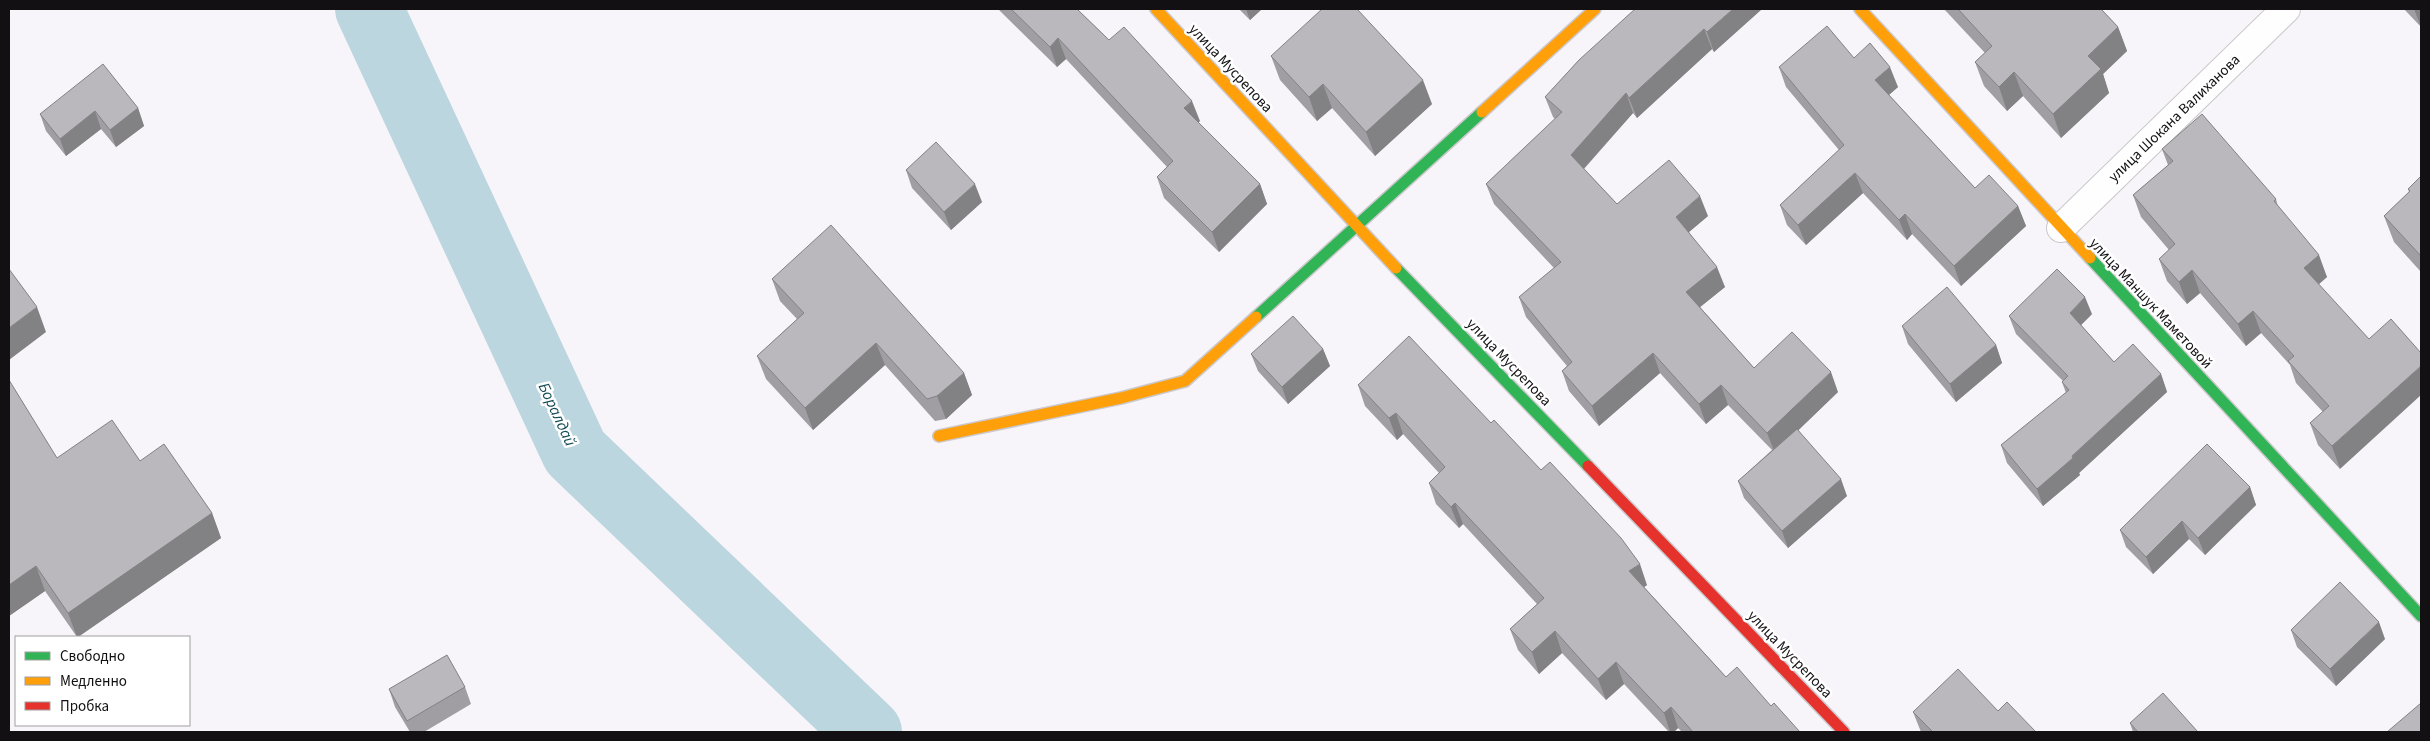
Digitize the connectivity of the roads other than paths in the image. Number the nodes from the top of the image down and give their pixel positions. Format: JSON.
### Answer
{"nodes":[{"id":1,"x":1156,"y":9,"type":"edge"},
{"id":2,"x":1595,"y":9,"type":"edge"},
{"id":3,"x":1860,"y":9,"type":"edge"},
{"id":4,"x":2286,"y":9,"type":"edge"},
{"id":5,"x":1356,"y":226,"type":"junction"},
{"id":6,"x":2061,"y":228,"type":"junction"},
{"id":7,"x":939,"y":436,"type":"dead end"},
{"id":8,"x":2421,"y":616,"type":"edge"},
{"id":9,"x":1844,"y":732,"type":"edge"}],
"edges":[{"from":1,"to":5,"type":"street","name":"улица Мусрепова"},
{"from":2,"to":5,"type":"street"},
{"from":3,"to":6,"type":"street","name":"улица Маншук Маметовой"},
{"from":4,"to":6,"type":"street","name":"улица Шокана Валиханова"},
{"from":5,"to":7,"type":"street"},
{"from":5,"to":9,"type":"street","name":"улица Мусрепова"},
{"from":6,"to":8,"type":"street","name":"улица Маншук Маметовой"}]}
